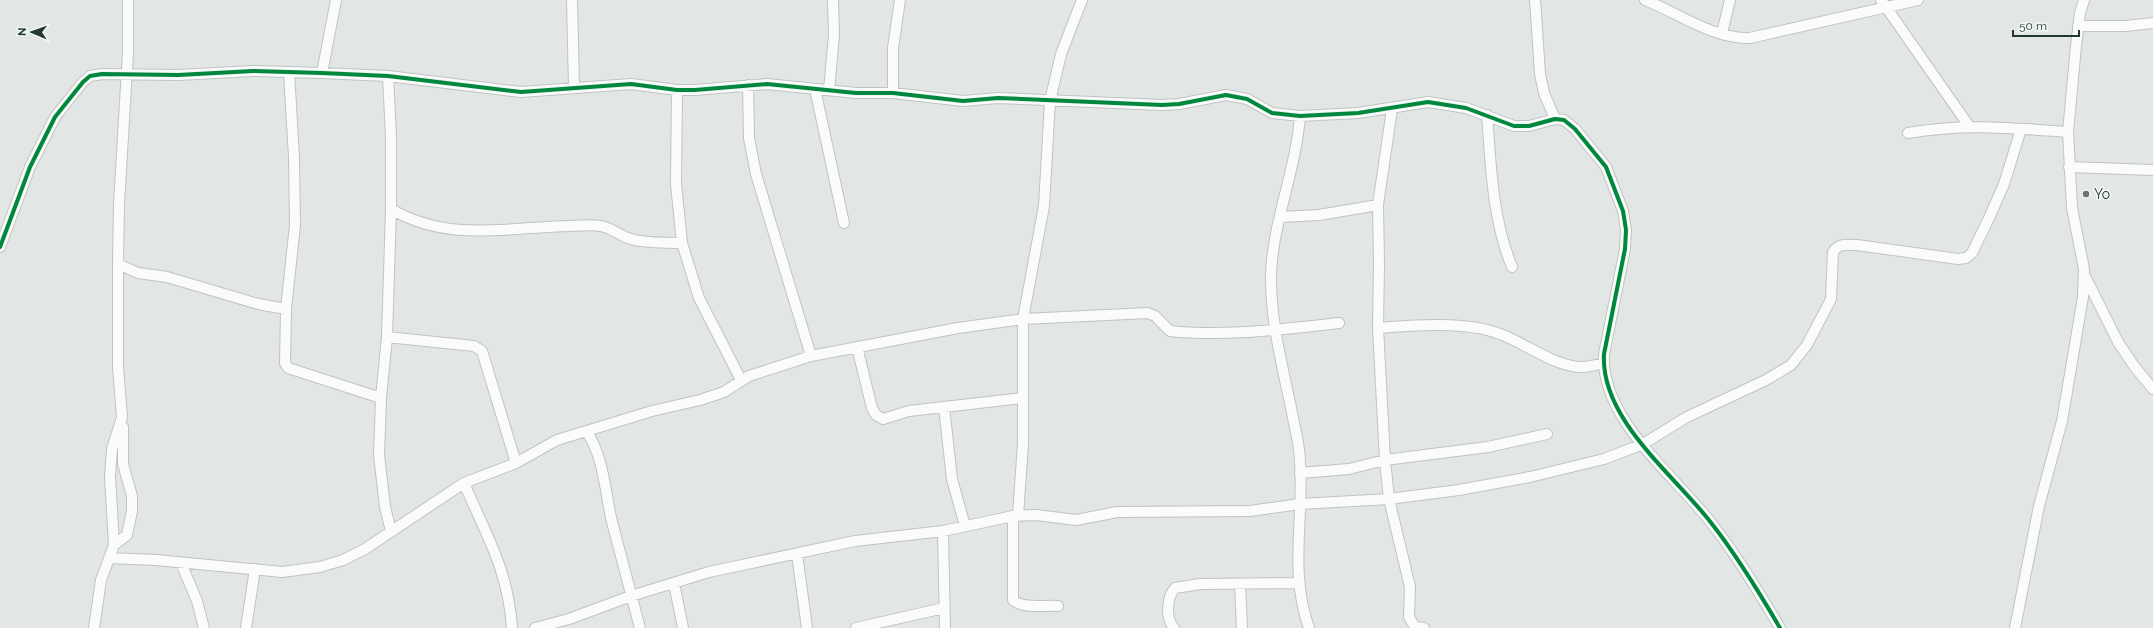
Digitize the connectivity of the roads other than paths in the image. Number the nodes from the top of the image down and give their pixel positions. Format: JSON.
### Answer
{"nodes":[{"id":1,"x":128,"y":0,"type":"edge"},
{"id":2,"x":336,"y":0,"type":"edge"},
{"id":3,"x":572,"y":0,"type":"edge"},
{"id":4,"x":833,"y":0,"type":"edge"},
{"id":5,"x":900,"y":0,"type":"edge"},
{"id":6,"x":1082,"y":0,"type":"edge"},
{"id":7,"x":1535,"y":0,"type":"edge"},
{"id":8,"x":1645,"y":0,"type":"edge"},
{"id":9,"x":1730,"y":0,"type":"edge"},
{"id":10,"x":1918,"y":0,"type":"edge"},
{"id":11,"x":2084,"y":0,"type":"edge"},
{"id":12,"x":1883,"y":3,"type":"edge"},
{"id":13,"x":2153,"y":23,"type":"edge"},
{"id":14,"x":2078,"y":26,"type":"junction"},
{"id":15,"x":1722,"y":33,"type":"junction"},
{"id":16,"x":289,"y":72,"type":"junction"},
{"id":17,"x":127,"y":73,"type":"junction"},
{"id":18,"x":322,"y":73,"type":"junction"},
{"id":19,"x":388,"y":76,"type":"junction"},
{"id":20,"x":748,"y":85,"type":"junction"},
{"id":21,"x":574,"y":88,"type":"junction"},
{"id":22,"x":815,"y":89,"type":"junction"},
{"id":23,"x":677,"y":90,"type":"junction"},
{"id":24,"x":829,"y":90,"type":"junction"},
{"id":25,"x":893,"y":93,"type":"junction"},
{"id":26,"x":1050,"y":101,"type":"junction"},
{"id":27,"x":1392,"y":109,"type":"junction"},
{"id":28,"x":1487,"y":115,"type":"junction"},
{"id":29,"x":1300,"y":116,"type":"junction"},
{"id":30,"x":1555,"y":119,"type":"junction"},
{"id":31,"x":1969,"y":126,"type":"junction"},
{"id":32,"x":2021,"y":129,"type":"junction"},
{"id":33,"x":2068,"y":132,"type":"junction"},
{"id":34,"x":1908,"y":134,"type":"dead end"},
{"id":35,"x":2069,"y":167,"type":"junction"},
{"id":36,"x":2153,"y":170,"type":"edge"},
{"id":37,"x":1378,"y":205,"type":"junction"},
{"id":38,"x":391,"y":209,"type":"junction"},
{"id":39,"x":1280,"y":217,"type":"junction"},
{"id":40,"x":844,"y":223,"type":"dead end"},
{"id":41,"x":682,"y":243,"type":"junction"},
{"id":42,"x":0,"y":247,"type":"edge"},
{"id":43,"x":118,"y":264,"type":"junction"},
{"id":44,"x":1512,"y":267,"type":"dead end"},
{"id":45,"x":2085,"y":276,"type":"junction"},
{"id":46,"x":286,"y":309,"type":"junction"},
{"id":47,"x":1022,"y":319,"type":"junction"},
{"id":48,"x":1339,"y":323,"type":"dead end"},
{"id":49,"x":1378,"y":328,"type":"junction"},
{"id":50,"x":1276,"y":330,"type":"junction"},
{"id":51,"x":387,"y":337,"type":"junction"},
{"id":52,"x":857,"y":347,"type":"junction"},
{"id":53,"x":811,"y":356,"type":"junction"},
{"id":54,"x":1603,"y":363,"type":"junction"},
{"id":55,"x":741,"y":380,"type":"junction"},
{"id":56,"x":2153,"y":389,"type":"edge"},
{"id":57,"x":381,"y":398,"type":"junction"},
{"id":58,"x":1022,"y":398,"type":"junction"},
{"id":59,"x":944,"y":407,"type":"junction"},
{"id":60,"x":123,"y":427,"type":"dead end"},
{"id":61,"x":587,"y":432,"type":"junction"},
{"id":62,"x":1547,"y":434,"type":"dead end"},
{"id":63,"x":1643,"y":444,"type":"junction"},
{"id":64,"x":1385,"y":460,"type":"junction"},
{"id":65,"x":516,"y":463,"type":"junction"},
{"id":66,"x":1300,"y":473,"type":"junction"},
{"id":67,"x":464,"y":483,"type":"junction"},
{"id":68,"x":1390,"y":499,"type":"junction"},
{"id":69,"x":1300,"y":504,"type":"junction"},
{"id":70,"x":1015,"y":516,"type":"junction"},
{"id":71,"x":965,"y":526,"type":"junction"},
{"id":72,"x":391,"y":531,"type":"junction"},
{"id":73,"x":943,"y":531,"type":"junction"},
{"id":74,"x":114,"y":545,"type":"junction"},
{"id":75,"x":797,"y":554,"type":"junction"},
{"id":76,"x":109,"y":558,"type":"junction"},
{"id":77,"x":181,"y":563,"type":"junction"},
{"id":78,"x":255,"y":569,"type":"junction"},
{"id":79,"x":674,"y":583,"type":"junction"},
{"id":80,"x":1298,"y":583,"type":"junction"},
{"id":81,"x":1240,"y":585,"type":"junction"},
{"id":82,"x":631,"y":596,"type":"junction"},
{"id":83,"x":1058,"y":606,"type":"dead end"},
{"id":84,"x":944,"y":608,"type":"junction"},
{"id":85,"x":94,"y":628,"type":"edge"},
{"id":86,"x":204,"y":628,"type":"edge"},
{"id":87,"x":246,"y":628,"type":"edge"},
{"id":88,"x":512,"y":628,"type":"edge"},
{"id":89,"x":535,"y":628,"type":"edge"},
{"id":90,"x":640,"y":628,"type":"edge"},
{"id":91,"x":683,"y":628,"type":"edge"},
{"id":92,"x":807,"y":628,"type":"edge"},
{"id":93,"x":856,"y":628,"type":"edge"},
{"id":94,"x":945,"y":628,"type":"edge"},
{"id":95,"x":1174,"y":628,"type":"edge"},
{"id":96,"x":1242,"y":628,"type":"edge"},
{"id":97,"x":1309,"y":628,"type":"edge"},
{"id":98,"x":1424,"y":628,"type":"edge"},
{"id":99,"x":1780,"y":628,"type":"edge"},
{"id":100,"x":2015,"y":628,"type":"edge"}],
"edges":[{"from":1,"to":17,"type":"street"},
{"from":2,"to":18,"type":"street"},
{"from":3,"to":21,"type":"street"},
{"from":4,"to":24,"type":"street"},
{"from":5,"to":25,"type":"street"},
{"from":6,"to":26,"type":"street"},
{"from":7,"to":30,"type":"street"},
{"from":8,"to":15,"type":"street"},
{"from":9,"to":15,"type":"street"},
{"from":10,"to":12,"type":"street"},
{"from":11,"to":14,"type":"street"},
{"from":12,"to":15,"type":"street"},
{"from":12,"to":31,"type":"street"},
{"from":13,"to":14,"type":"street"},
{"from":14,"to":33,"type":"street"},
{"from":16,"to":17,"type":"street"},
{"from":16,"to":18,"type":"street"},
{"from":16,"to":46,"type":"street"},
{"from":17,"to":42,"type":"street"},
{"from":17,"to":43,"type":"street"},
{"from":18,"to":19,"type":"street"},
{"from":19,"to":21,"type":"street"},
{"from":19,"to":38,"type":"street"},
{"from":20,"to":22,"type":"street"},
{"from":20,"to":23,"type":"street"},
{"from":20,"to":53,"type":"street"},
{"from":21,"to":23,"type":"street"},
{"from":22,"to":24,"type":"street"},
{"from":22,"to":40,"type":"street"},
{"from":23,"to":41,"type":"street"},
{"from":24,"to":25,"type":"street"},
{"from":25,"to":26,"type":"street"},
{"from":26,"to":29,"type":"street"},
{"from":26,"to":47,"type":"street"},
{"from":27,"to":28,"type":"street"},
{"from":27,"to":29,"type":"street"},
{"from":27,"to":37,"type":"street"},
{"from":28,"to":30,"type":"street"},
{"from":28,"to":44,"type":"street"},
{"from":29,"to":39,"type":"street"},
{"from":30,"to":54,"type":"street"},
{"from":31,"to":32,"type":"street"},
{"from":31,"to":34,"type":"street"},
{"from":32,"to":33,"type":"street"},
{"from":32,"to":63,"type":"street"},
{"from":33,"to":35,"type":"street"},
{"from":35,"to":36,"type":"street"},
{"from":35,"to":45,"type":"street"},
{"from":37,"to":39,"type":"street"},
{"from":37,"to":49,"type":"street"},
{"from":38,"to":41,"type":"street"},
{"from":38,"to":51,"type":"street"},
{"from":39,"to":50,"type":"street"},
{"from":41,"to":55,"type":"street"},
{"from":43,"to":46,"type":"street"},
{"from":43,"to":74,"type":"street"},
{"from":45,"to":56,"type":"street"},
{"from":45,"to":100,"type":"street"},
{"from":46,"to":57,"type":"street"},
{"from":47,"to":50,"type":"street"},
{"from":47,"to":52,"type":"street"},
{"from":47,"to":58,"type":"street"},
{"from":48,"to":50,"type":"street"},
{"from":49,"to":54,"type":"street"},
{"from":49,"to":64,"type":"street"},
{"from":50,"to":66,"type":"street"},
{"from":51,"to":57,"type":"street"},
{"from":51,"to":65,"type":"street"},
{"from":52,"to":53,"type":"street"},
{"from":52,"to":59,"type":"street"},
{"from":53,"to":55,"type":"street"},
{"from":54,"to":63,"type":"street"},
{"from":55,"to":61,"type":"street"},
{"from":57,"to":72,"type":"street"},
{"from":58,"to":59,"type":"street"},
{"from":58,"to":70,"type":"street"},
{"from":59,"to":71,"type":"street"},
{"from":60,"to":74,"type":"street"},
{"from":61,"to":65,"type":"street"},
{"from":61,"to":82,"type":"street"},
{"from":62,"to":64,"type":"street"},
{"from":63,"to":68,"type":"street"},
{"from":63,"to":99,"type":"street"},
{"from":64,"to":66,"type":"street"},
{"from":64,"to":68,"type":"street"},
{"from":65,"to":67,"type":"street"},
{"from":66,"to":69,"type":"street"},
{"from":67,"to":72,"type":"street"},
{"from":67,"to":88,"type":"street"},
{"from":68,"to":69,"type":"street"},
{"from":68,"to":98,"type":"street"},
{"from":69,"to":70,"type":"street"},
{"from":69,"to":80,"type":"street"},
{"from":70,"to":71,"type":"street"},
{"from":70,"to":83,"type":"street"},
{"from":71,"to":73,"type":"street"},
{"from":72,"to":78,"type":"street"},
{"from":73,"to":75,"type":"street"},
{"from":73,"to":84,"type":"street"},
{"from":74,"to":76,"type":"street"},
{"from":75,"to":79,"type":"street"},
{"from":75,"to":92,"type":"street"},
{"from":76,"to":77,"type":"street"},
{"from":76,"to":85,"type":"street"},
{"from":77,"to":78,"type":"street"},
{"from":77,"to":86,"type":"street"},
{"from":78,"to":87,"type":"street"},
{"from":79,"to":82,"type":"street"},
{"from":79,"to":91,"type":"street"},
{"from":80,"to":81,"type":"street"},
{"from":80,"to":97,"type":"street"},
{"from":81,"to":95,"type":"street"},
{"from":81,"to":96,"type":"street"},
{"from":82,"to":89,"type":"street"},
{"from":82,"to":90,"type":"street"},
{"from":84,"to":93,"type":"street"},
{"from":84,"to":94,"type":"street"}]}
